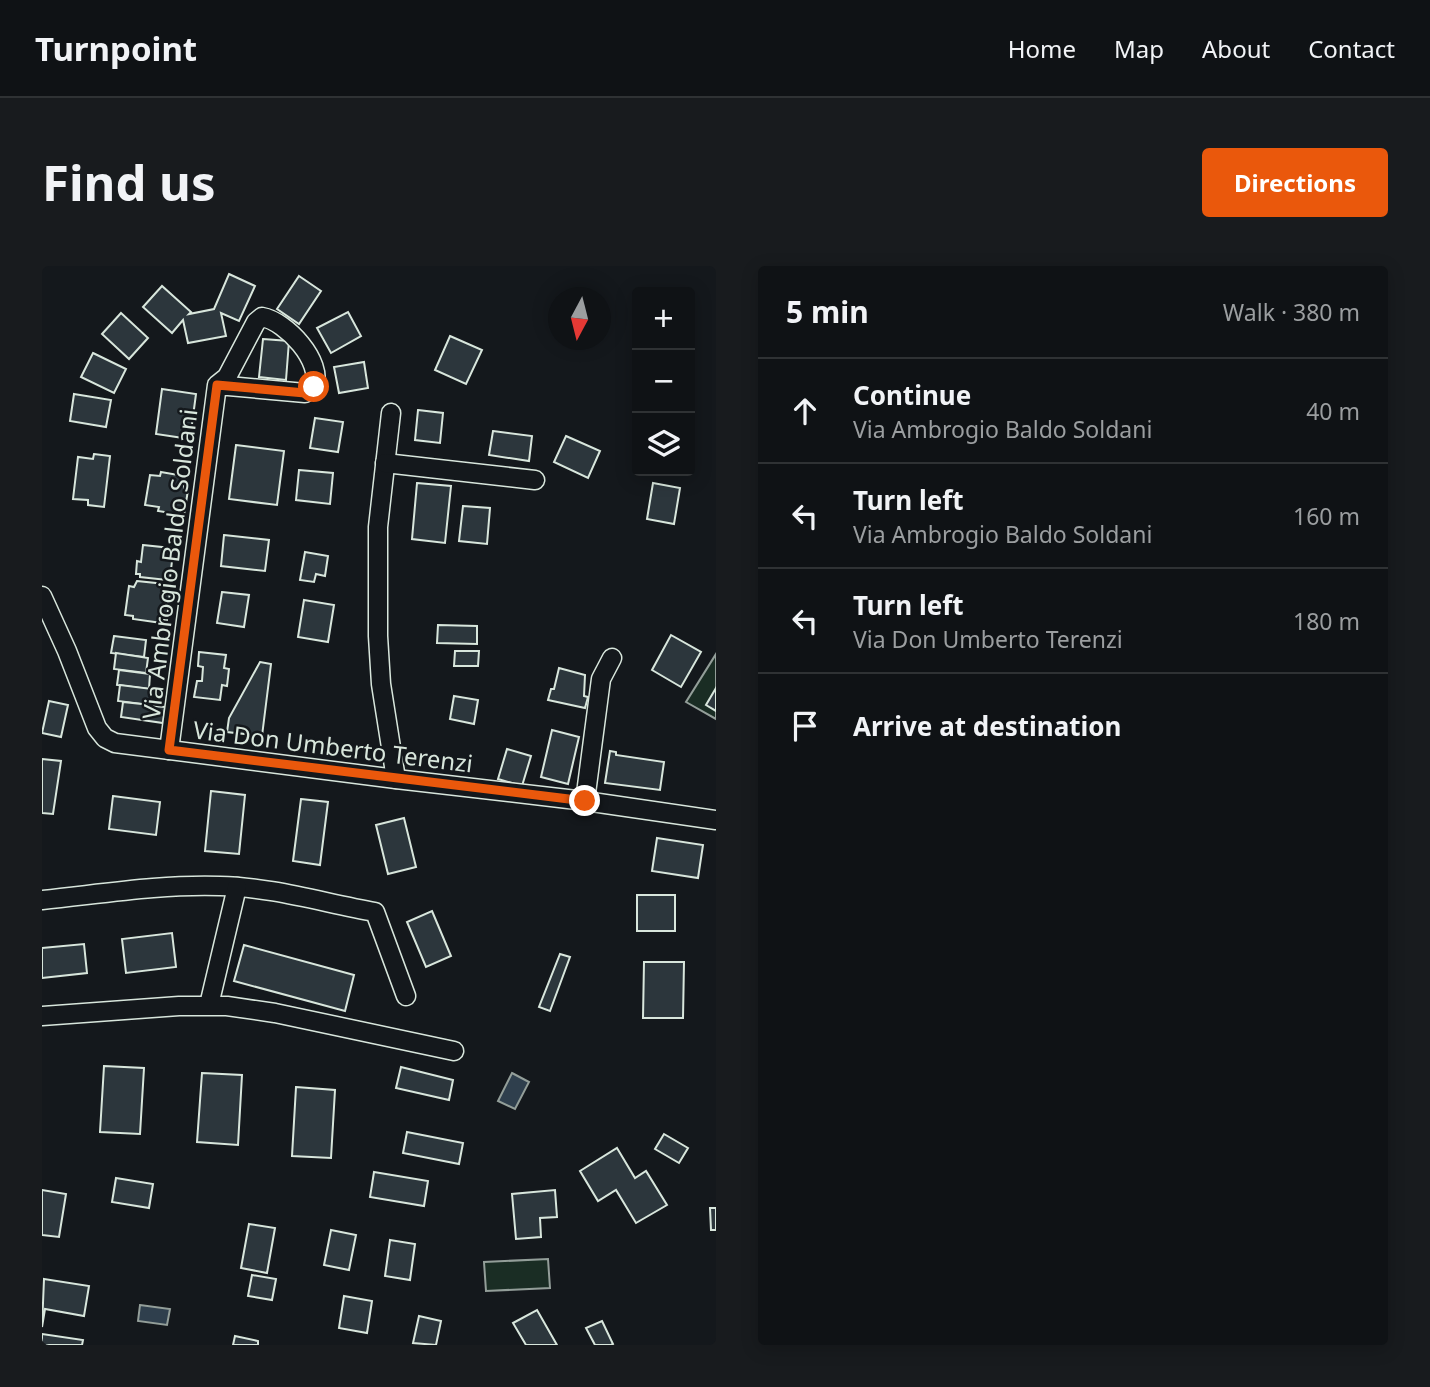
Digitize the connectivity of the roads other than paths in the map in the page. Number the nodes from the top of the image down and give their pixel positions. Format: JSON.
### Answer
{"nodes":[{"id":1,"x":217,"y":385,"type":"junction"},
{"id":2,"x":391,"y":414,"type":"dead end"},
{"id":3,"x":385,"y":463,"type":"junction"},
{"id":4,"x":536,"y":480,"type":"dead end"},
{"id":5,"x":42,"y":596,"type":"edge"},
{"id":6,"x":612,"y":658,"type":"dead end"},
{"id":7,"x":169,"y":750,"type":"junction"},
{"id":8,"x":396,"y":779,"type":"junction"},
{"id":9,"x":585,"y":801,"type":"junction"},
{"id":10,"x":716,"y":820,"type":"edge"},
{"id":11,"x":237,"y":887,"type":"junction"},
{"id":12,"x":42,"y":900,"type":"edge"},
{"id":13,"x":406,"y":996,"type":"dead end"},
{"id":14,"x":209,"y":1005,"type":"junction"},
{"id":15,"x":42,"y":1016,"type":"edge"},
{"id":16,"x":454,"y":1051,"type":"dead end"}],
"edges":[{"from":1,"to":1,"type":"street","name":"Via Ambrogio Baldo Soldani"},
{"from":1,"to":7,"type":"street","name":"Via Ambrogio Baldo Soldani"},
{"from":2,"to":3,"type":"street"},
{"from":3,"to":4,"type":"street"},
{"from":3,"to":8,"type":"street"},
{"from":5,"to":7,"type":"street","name":"Via Don Umberto Terenzi"},
{"from":6,"to":9,"type":"street"},
{"from":7,"to":8,"type":"street","name":"Via Don Umberto Terenzi"},
{"from":8,"to":9,"type":"street","name":"Via Don Umberto Terenzi"},
{"from":9,"to":10,"type":"street","name":"Via Don Umberto Terenzi"},
{"from":11,"to":12,"type":"street"},
{"from":11,"to":13,"type":"street"},
{"from":11,"to":14,"type":"street"},
{"from":14,"to":15,"type":"street"},
{"from":14,"to":16,"type":"street"}]}
